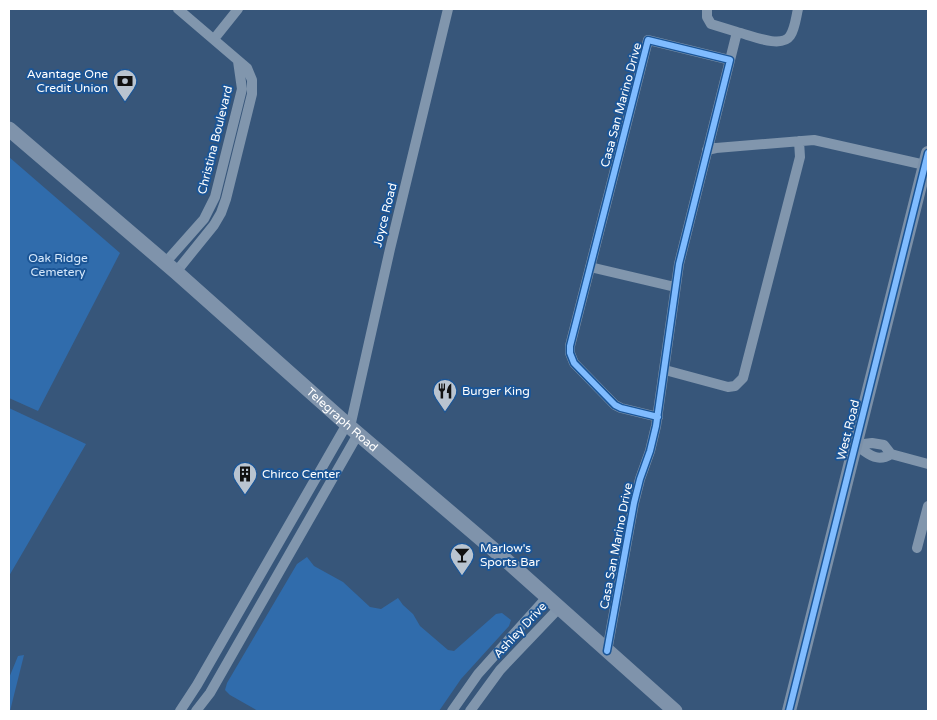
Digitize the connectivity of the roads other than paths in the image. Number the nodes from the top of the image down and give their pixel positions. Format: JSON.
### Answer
{"nodes":[{"id":1,"x":178,"y":9,"type":"edge"},
{"id":2,"x":238,"y":9,"type":"edge"},
{"id":3,"x":448,"y":9,"type":"edge"},
{"id":4,"x":707,"y":9,"type":"edge"},
{"id":5,"x":798,"y":9,"type":"edge"},
{"id":6,"x":737,"y":32,"type":"junction"},
{"id":7,"x":214,"y":39,"type":"junction"},
{"id":8,"x":730,"y":60,"type":"junction"},
{"id":9,"x":9,"y":129,"type":"edge"},
{"id":10,"x":236,"y":138,"type":"junction"},
{"id":11,"x":798,"y":141,"type":"junction"},
{"id":12,"x":707,"y":150,"type":"junction"},
{"id":13,"x":927,"y":159,"type":"edge"},
{"id":14,"x":204,"y":218,"type":"junction"},
{"id":15,"x":214,"y":225,"type":"junction"},
{"id":16,"x":590,"y":267,"type":"junction"},
{"id":17,"x":170,"y":268,"type":"junction"},
{"id":18,"x":675,"y":287,"type":"junction"},
{"id":19,"x":664,"y":370,"type":"junction"},
{"id":20,"x":658,"y":417,"type":"junction"},
{"id":21,"x":352,"y":428,"type":"junction"},
{"id":22,"x":856,"y":445,"type":"junction"},
{"id":23,"x":928,"y":464,"type":"edge"},
{"id":24,"x":928,"y":506,"type":"edge"},
{"id":25,"x":295,"y":516,"type":"junction"},
{"id":26,"x":307,"y":523,"type":"junction"},
{"id":27,"x":917,"y":548,"type":"dead end"},
{"id":28,"x":268,"y":562,"type":"junction"},
{"id":29,"x":280,"y":569,"type":"junction"},
{"id":30,"x":547,"y":597,"type":"junction"},
{"id":31,"x":558,"y":608,"type":"junction"},
{"id":32,"x":228,"y":631,"type":"junction"},
{"id":33,"x":240,"y":639,"type":"junction"},
{"id":34,"x":607,"y":651,"type":"junction"},
{"id":35,"x":490,"y":662,"type":"junction"},
{"id":36,"x":500,"y":670,"type":"junction"},
{"id":37,"x":180,"y":711,"type":"edge"},
{"id":38,"x":196,"y":711,"type":"edge"},
{"id":39,"x":452,"y":711,"type":"edge"},
{"id":40,"x":470,"y":711,"type":"edge"},
{"id":41,"x":675,"y":711,"type":"edge"},
{"id":42,"x":789,"y":711,"type":"edge"}],
"edges":[{"from":1,"to":7,"type":"street"},
{"from":2,"to":7,"type":"street"},
{"from":3,"to":21,"type":"street","name":"Joyce Road"},
{"from":4,"to":6,"type":"street"},
{"from":5,"to":6,"type":"street"},
{"from":6,"to":8,"type":"street"},
{"from":7,"to":10,"type":"street","name":"Christina Boulevard"},
{"from":8,"to":12,"type":"street","name":"Casa San Marino Drive"},
{"from":8,"to":16,"type":"street","name":"Casa San Marino Drive"},
{"from":9,"to":17,"type":"main road","name":"Telegraph Road"},
{"from":10,"to":14,"type":"street","name":"Christina Boulevard"},
{"from":10,"to":15,"type":"street","name":"Christina Boulevard"},
{"from":11,"to":12,"type":"street"},
{"from":11,"to":13,"type":"street"},
{"from":11,"to":19,"type":"street"},
{"from":12,"to":18,"type":"street","name":"Casa San Marino Drive"},
{"from":13,"to":22,"type":"street","name":"West Road"},
{"from":14,"to":15,"type":"street"},
{"from":14,"to":17,"type":"street","name":"Christina Boulevard"},
{"from":15,"to":17,"type":"street","name":"Christina Boulevard"},
{"from":16,"to":18,"type":"street"},
{"from":16,"to":20,"type":"street","name":"Casa San Marino Drive"},
{"from":17,"to":21,"type":"main road","name":"Telegraph Road"},
{"from":18,"to":19,"type":"street","name":"Casa San Marino Drive"},
{"from":19,"to":20,"type":"street","name":"Casa San Marino Drive"},
{"from":20,"to":34,"type":"street","name":"Casa San Marino Drive"},
{"from":21,"to":25,"type":"street"},
{"from":21,"to":26,"type":"street"},
{"from":21,"to":30,"type":"main road","name":"Telegraph Road"},
{"from":22,"to":23,"type":"street"},
{"from":22,"to":42,"type":"street","name":"West Road"},
{"from":24,"to":27,"type":"street"},
{"from":25,"to":26,"type":"street"},
{"from":25,"to":28,"type":"street"},
{"from":26,"to":29,"type":"street"},
{"from":28,"to":29,"type":"street"},
{"from":28,"to":32,"type":"street"},
{"from":29,"to":33,"type":"street"},
{"from":30,"to":31,"type":"main road","name":"Telegraph Road"},
{"from":30,"to":35,"type":"street","name":"Ashley Drive"},
{"from":31,"to":34,"type":"main road","name":"Telegraph Road"},
{"from":31,"to":36,"type":"street","name":"Ashley Drive"},
{"from":32,"to":33,"type":"street"},
{"from":32,"to":37,"type":"street"},
{"from":33,"to":38,"type":"street"},
{"from":34,"to":41,"type":"main road","name":"Telegraph Road"},
{"from":35,"to":36,"type":"street","name":"Ashley Drive"},
{"from":35,"to":39,"type":"street","name":"Ashley Drive"},
{"from":36,"to":40,"type":"street","name":"Ashley Drive"}]}
